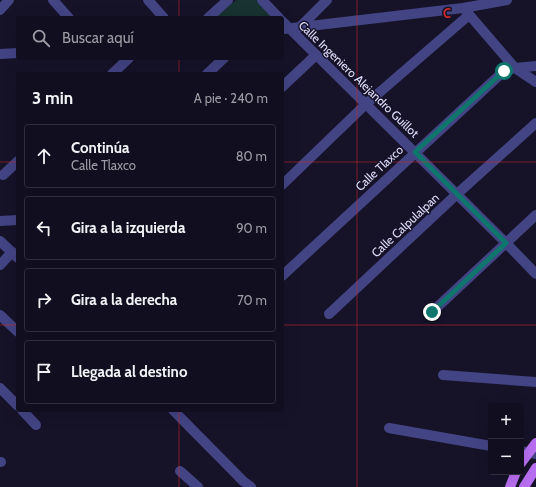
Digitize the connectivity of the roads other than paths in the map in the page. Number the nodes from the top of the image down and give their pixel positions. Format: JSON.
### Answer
{"nodes":[{"id":1,"x":9,"y":0,"type":"edge"},
{"id":2,"x":53,"y":0,"type":"edge"},
{"id":3,"x":148,"y":0,"type":"edge"},
{"id":4,"x":228,"y":0,"type":"edge"},
{"id":5,"x":262,"y":0,"type":"edge"},
{"id":6,"x":327,"y":0,"type":"edge"},
{"id":7,"x":507,"y":0,"type":"edge"},
{"id":8,"x":0,"y":10,"type":"edge"},
{"id":9,"x":466,"y":11,"type":"junction"},
{"id":10,"x":67,"y":16,"type":"edge"},
{"id":11,"x":162,"y":16,"type":"edge"},
{"id":12,"x":210,"y":16,"type":"edge"},
{"id":13,"x":277,"y":16,"type":"edge"},
{"id":14,"x":284,"y":26,"type":"edge"},
{"id":15,"x":300,"y":27,"type":"junction"},
{"id":16,"x":16,"y":53,"type":"edge"},
{"id":17,"x":0,"y":54,"type":"edge"},
{"id":18,"x":316,"y":55,"type":"junction"},
{"id":19,"x":127,"y":60,"type":"edge"},
{"id":20,"x":222,"y":60,"type":"edge"},
{"id":21,"x":536,"y":66,"type":"edge"},
{"id":22,"x":515,"y":68,"type":"junction"},
{"id":23,"x":114,"y":72,"type":"edge"},
{"id":24,"x":209,"y":72,"type":"edge"},
{"id":25,"x":536,"y":82,"type":"edge"},
{"id":26,"x":284,"y":85,"type":"edge"},
{"id":27,"x":366,"y":104,"type":"junction"},
{"id":28,"x":536,"y":123,"type":"edge"},
{"id":29,"x":415,"y":152,"type":"junction"},
{"id":30,"x":16,"y":163,"type":"edge"},
{"id":31,"x":3,"y":175,"type":"dead end"},
{"id":32,"x":284,"y":183,"type":"edge"},
{"id":33,"x":457,"y":194,"type":"junction"},
{"id":34,"x":536,"y":215,"type":"edge"},
{"id":35,"x":16,"y":220,"type":"edge"},
{"id":36,"x":0,"y":222,"type":"edge"},
{"id":37,"x":0,"y":241,"type":"edge"},
{"id":38,"x":506,"y":243,"type":"junction"},
{"id":39,"x":15,"y":254,"type":"edge"},
{"id":40,"x":0,"y":265,"type":"edge"},
{"id":41,"x":284,"y":274,"type":"edge"},
{"id":42,"x":536,"y":274,"type":"edge"},
{"id":43,"x":432,"y":312,"type":"dead end"},
{"id":44,"x":329,"y":314,"type":"dead end"},
{"id":45,"x":0,"y":315,"type":"edge"},
{"id":46,"x":16,"y":330,"type":"edge"},
{"id":47,"x":443,"y":375,"type":"dead end"},
{"id":48,"x":536,"y":382,"type":"edge"},
{"id":49,"x":0,"y":388,"type":"edge"},
{"id":50,"x":16,"y":404,"type":"edge"},
{"id":51,"x":24,"y":412,"type":"edge"},
{"id":52,"x":175,"y":412,"type":"edge"},
{"id":53,"x":36,"y":425,"type":"dead end"},
{"id":54,"x":390,"y":428,"type":"dead end"},
{"id":55,"x":536,"y":443,"type":"edge"},
{"id":56,"x":488,"y":445,"type":"edge"},
{"id":57,"x":529,"y":453,"type":"edge"},
{"id":58,"x":536,"y":468,"type":"edge"},
{"id":59,"x":180,"y":471,"type":"dead end"},
{"id":60,"x":515,"y":475,"type":"edge"},
{"id":61,"x":244,"y":485,"type":"edge"},
{"id":62,"x":198,"y":487,"type":"edge"},
{"id":63,"x":510,"y":487,"type":"edge"},
{"id":64,"x":524,"y":487,"type":"edge"}],
"edges":[{"from":1,"to":8,"type":"street"},
{"from":2,"to":10,"type":"street"},
{"from":3,"to":11,"type":"street"},
{"from":4,"to":12,"type":"street"},
{"from":5,"to":13,"type":"street"},
{"from":6,"to":15,"type":"street"},
{"from":7,"to":9,"type":"street"},
{"from":9,"to":15,"type":"street"},
{"from":9,"to":22,"type":"street"},
{"from":9,"to":27,"type":"street"},
{"from":14,"to":15,"type":"street"},
{"from":14,"to":18,"type":"street","name":"Calle Ingeniero Alejandro Guillot"},
{"from":16,"to":17,"type":"street"},
{"from":18,"to":26,"type":"street"},
{"from":18,"to":27,"type":"street","name":"Calle Ingeniero Alejandro Guillot"},
{"from":19,"to":23,"type":"street"},
{"from":20,"to":24,"type":"street"},
{"from":21,"to":22,"type":"street"},
{"from":22,"to":25,"type":"street"},
{"from":22,"to":29,"type":"street","name":"Calle Tlaxco"},
{"from":27,"to":29,"type":"street","name":"Calle Ingeniero Alejandro Guillot"},
{"from":27,"to":32,"type":"street"},
{"from":28,"to":33,"type":"street","name":"Calle Calpulalpan"},
{"from":29,"to":33,"type":"street","name":"Calle Ingeniero Alejandro Guillot"},
{"from":29,"to":41,"type":"street","name":"Calle Tlaxco"},
{"from":30,"to":31,"type":"street"},
{"from":33,"to":38,"type":"street","name":"Calle Ingeniero Alejandro Guillot"},
{"from":33,"to":44,"type":"street","name":"Calle Calpulalpan"},
{"from":34,"to":38,"type":"street"},
{"from":35,"to":36,"type":"street"},
{"from":37,"to":39,"type":"street"},
{"from":38,"to":42,"type":"street","name":"Calle Ingeniero Alejandro Guillot"},
{"from":38,"to":43,"type":"street"},
{"from":39,"to":40,"type":"street"},
{"from":45,"to":46,"type":"street"},
{"from":47,"to":48,"type":"street"},
{"from":49,"to":50,"type":"street"},
{"from":51,"to":53,"type":"street"},
{"from":52,"to":61,"type":"street"},
{"from":54,"to":56,"type":"street"},
{"from":55,"to":57,"type":"main road"},
{"from":58,"to":64,"type":"main road"},
{"from":59,"to":62,"type":"street"},
{"from":60,"to":63,"type":"main road"}]}
